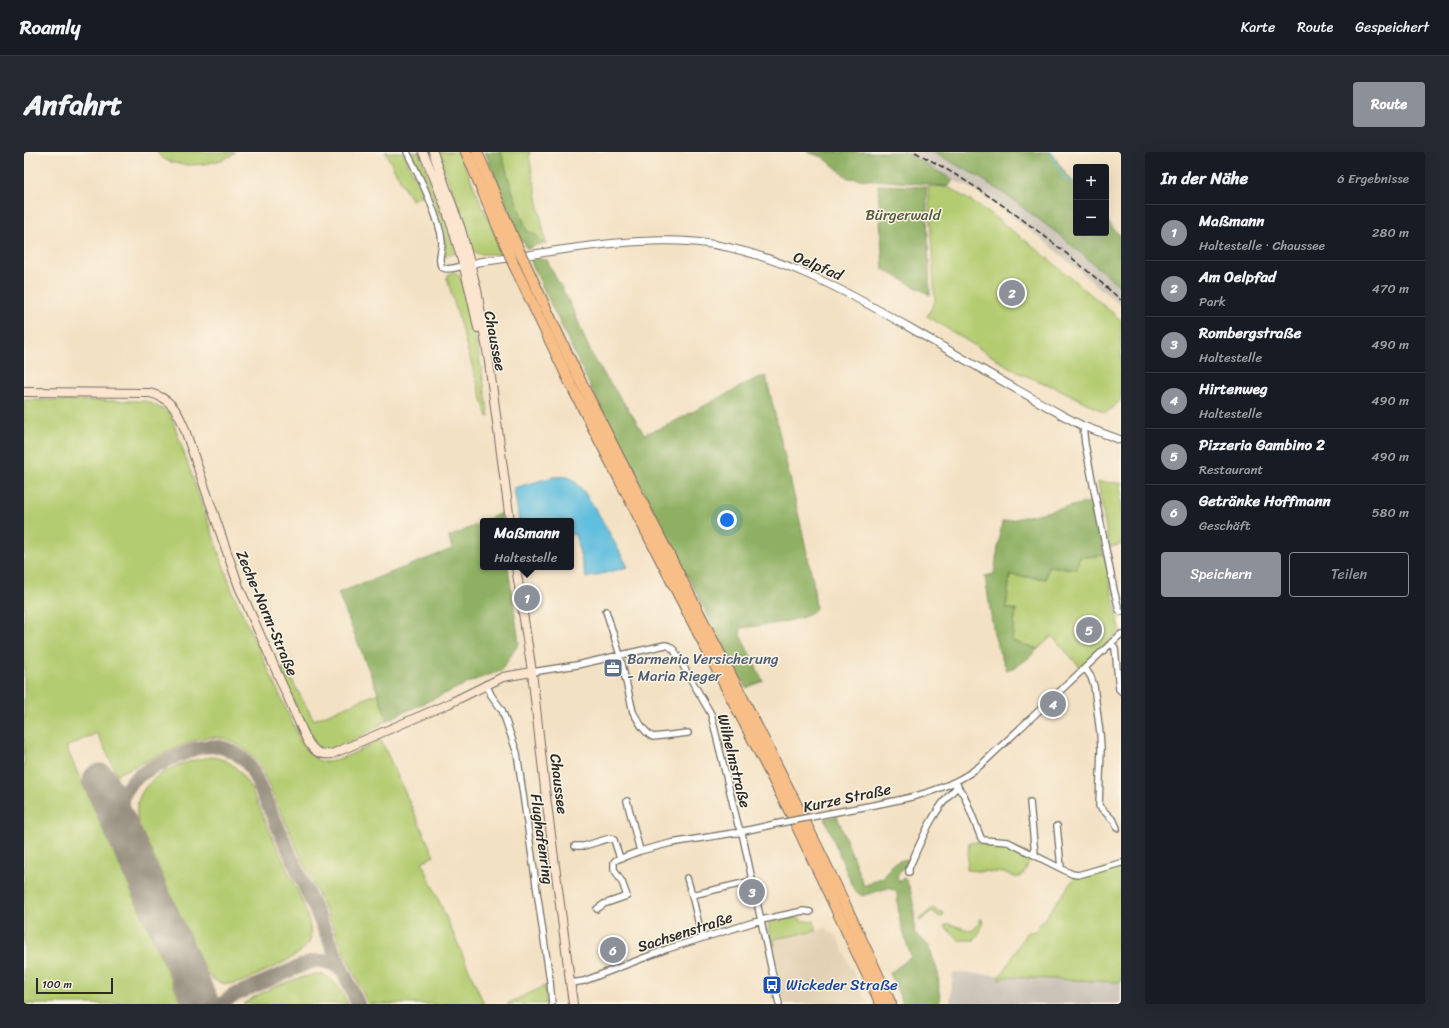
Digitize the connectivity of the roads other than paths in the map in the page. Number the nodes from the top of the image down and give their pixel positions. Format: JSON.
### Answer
{"nodes":[{"id":1,"x":408,"y":152,"type":"edge"},
{"id":2,"x":423,"y":152,"type":"edge"},
{"id":3,"x":433,"y":152,"type":"edge"},
{"id":4,"x":466,"y":152,"type":"edge"},
{"id":5,"x":477,"y":152,"type":"edge"},
{"id":6,"x":519,"y":262,"type":"junction"},
{"id":7,"x":467,"y":265,"type":"junction"},
{"id":8,"x":24,"y":392,"type":"edge"},
{"id":9,"x":1083,"y":426,"type":"junction"},
{"id":10,"x":1121,"y":440,"type":"edge"},
{"id":11,"x":510,"y":518,"type":"edge"},
{"id":12,"x":516,"y":570,"type":"edge"},
{"id":13,"x":606,"y":611,"type":"dead end"},
{"id":14,"x":1121,"y":612,"type":"edge"},
{"id":15,"x":1121,"y":634,"type":"edge"},
{"id":16,"x":1111,"y":643,"type":"junction"},
{"id":17,"x":620,"y":655,"type":"junction"},
{"id":18,"x":1085,"y":668,"type":"junction"},
{"id":19,"x":532,"y":672,"type":"junction"},
{"id":20,"x":486,"y":684,"type":"junction"},
{"id":21,"x":1121,"y":691,"type":"edge"},
{"id":22,"x":688,"y":733,"type":"dead end"},
{"id":23,"x":956,"y":781,"type":"junction"},
{"id":24,"x":627,"y":801,"type":"dead end"},
{"id":25,"x":1030,"y":802,"type":"dead end"},
{"id":26,"x":1057,"y":826,"type":"dead end"},
{"id":27,"x":1117,"y":828,"type":"dead end"},
{"id":28,"x":742,"y":833,"type":"junction"},
{"id":29,"x":575,"y":846,"type":"dead end"},
{"id":30,"x":640,"y":851,"type":"junction"},
{"id":31,"x":1035,"y":855,"type":"junction"},
{"id":32,"x":620,"y":858,"type":"junction"},
{"id":33,"x":1121,"y":863,"type":"edge"},
{"id":34,"x":1061,"y":868,"type":"junction"},
{"id":35,"x":909,"y":872,"type":"dead end"},
{"id":36,"x":688,"y":878,"type":"dead end"},
{"id":37,"x":752,"y":881,"type":"junction"},
{"id":38,"x":692,"y":895,"type":"junction"},
{"id":39,"x":597,"y":909,"type":"dead end"},
{"id":40,"x":810,"y":912,"type":"dead end"},
{"id":41,"x":761,"y":920,"type":"junction"},
{"id":42,"x":702,"y":938,"type":"junction"},
{"id":43,"x":571,"y":983,"type":"junction"},
{"id":44,"x":552,"y":1004,"type":"edge"},
{"id":45,"x":573,"y":1004,"type":"edge"},
{"id":46,"x":779,"y":1004,"type":"edge"},
{"id":47,"x":881,"y":1004,"type":"edge"},
{"id":48,"x":891,"y":1004,"type":"edge"}],
"edges":[{"from":1,"to":7,"type":"street"},
{"from":2,"to":7,"type":"main road"},
{"from":3,"to":7,"type":"main road"},
{"from":4,"to":6,"type":"highway","bridge":true},
{"from":5,"to":6,"type":"highway","bridge":true},
{"from":6,"to":47,"type":"highway"},
{"from":6,"to":48,"type":"highway"},
{"from":7,"to":9,"type":"street","name":"Oelpfad"},
{"from":7,"to":11,"type":"main road","name":"Chaussee"},
{"from":8,"to":20,"type":"main road","name":"Zeche-Norm-Straße"},
{"from":9,"to":10,"type":"street","name":"Oelpfad"},
{"from":9,"to":14,"type":"street"},
{"from":12,"to":19,"type":"main road","name":"Chaussee"},
{"from":13,"to":17,"type":"street"},
{"from":15,"to":16,"type":"street","name":"Kurze Straße"},
{"from":16,"to":18,"type":"street","name":"Kurze Straße"},
{"from":16,"to":21,"type":"street"},
{"from":17,"to":19,"type":"street","name":"Wilhelmstraße"},
{"from":17,"to":22,"type":"street"},
{"from":17,"to":28,"type":"street","name":"Wilhelmstraße"},
{"from":18,"to":23,"type":"street","name":"Kurze Straße"},
{"from":18,"to":27,"type":"street"},
{"from":19,"to":20,"type":"main road","name":"Zeche-Norm-Straße"},
{"from":19,"to":43,"type":"main road","name":"Chaussee"},
{"from":20,"to":44,"type":"street","name":"Flughafenring"},
{"from":23,"to":28,"type":"street","name":"Kurze Straße","bridge":true},
{"from":23,"to":31,"type":"street"},
{"from":23,"to":35,"type":"street"},
{"from":24,"to":30,"type":"street"},
{"from":25,"to":31,"type":"street"},
{"from":26,"to":34,"type":"street"},
{"from":28,"to":30,"type":"street","name":"Kurze Straße"},
{"from":28,"to":37,"type":"street","name":"Wilhelmstraße"},
{"from":29,"to":32,"type":"street"},
{"from":30,"to":32,"type":"street","name":"Kurze Straße"},
{"from":31,"to":34,"type":"street"},
{"from":32,"to":39,"type":"street"},
{"from":33,"to":34,"type":"street"},
{"from":36,"to":38,"type":"street"},
{"from":37,"to":38,"type":"street"},
{"from":37,"to":41,"type":"street","name":"Wilhelmstraße"},
{"from":38,"to":42,"type":"street"},
{"from":40,"to":41,"type":"street","name":"Sachsenstraße"},
{"from":41,"to":42,"type":"street","name":"Sachsenstraße"},
{"from":41,"to":46,"type":"street","name":"Wilhelmstraße"},
{"from":42,"to":43,"type":"street","name":"Sachsenstraße"},
{"from":43,"to":45,"type":"main road","name":"Chaussee"}]}
